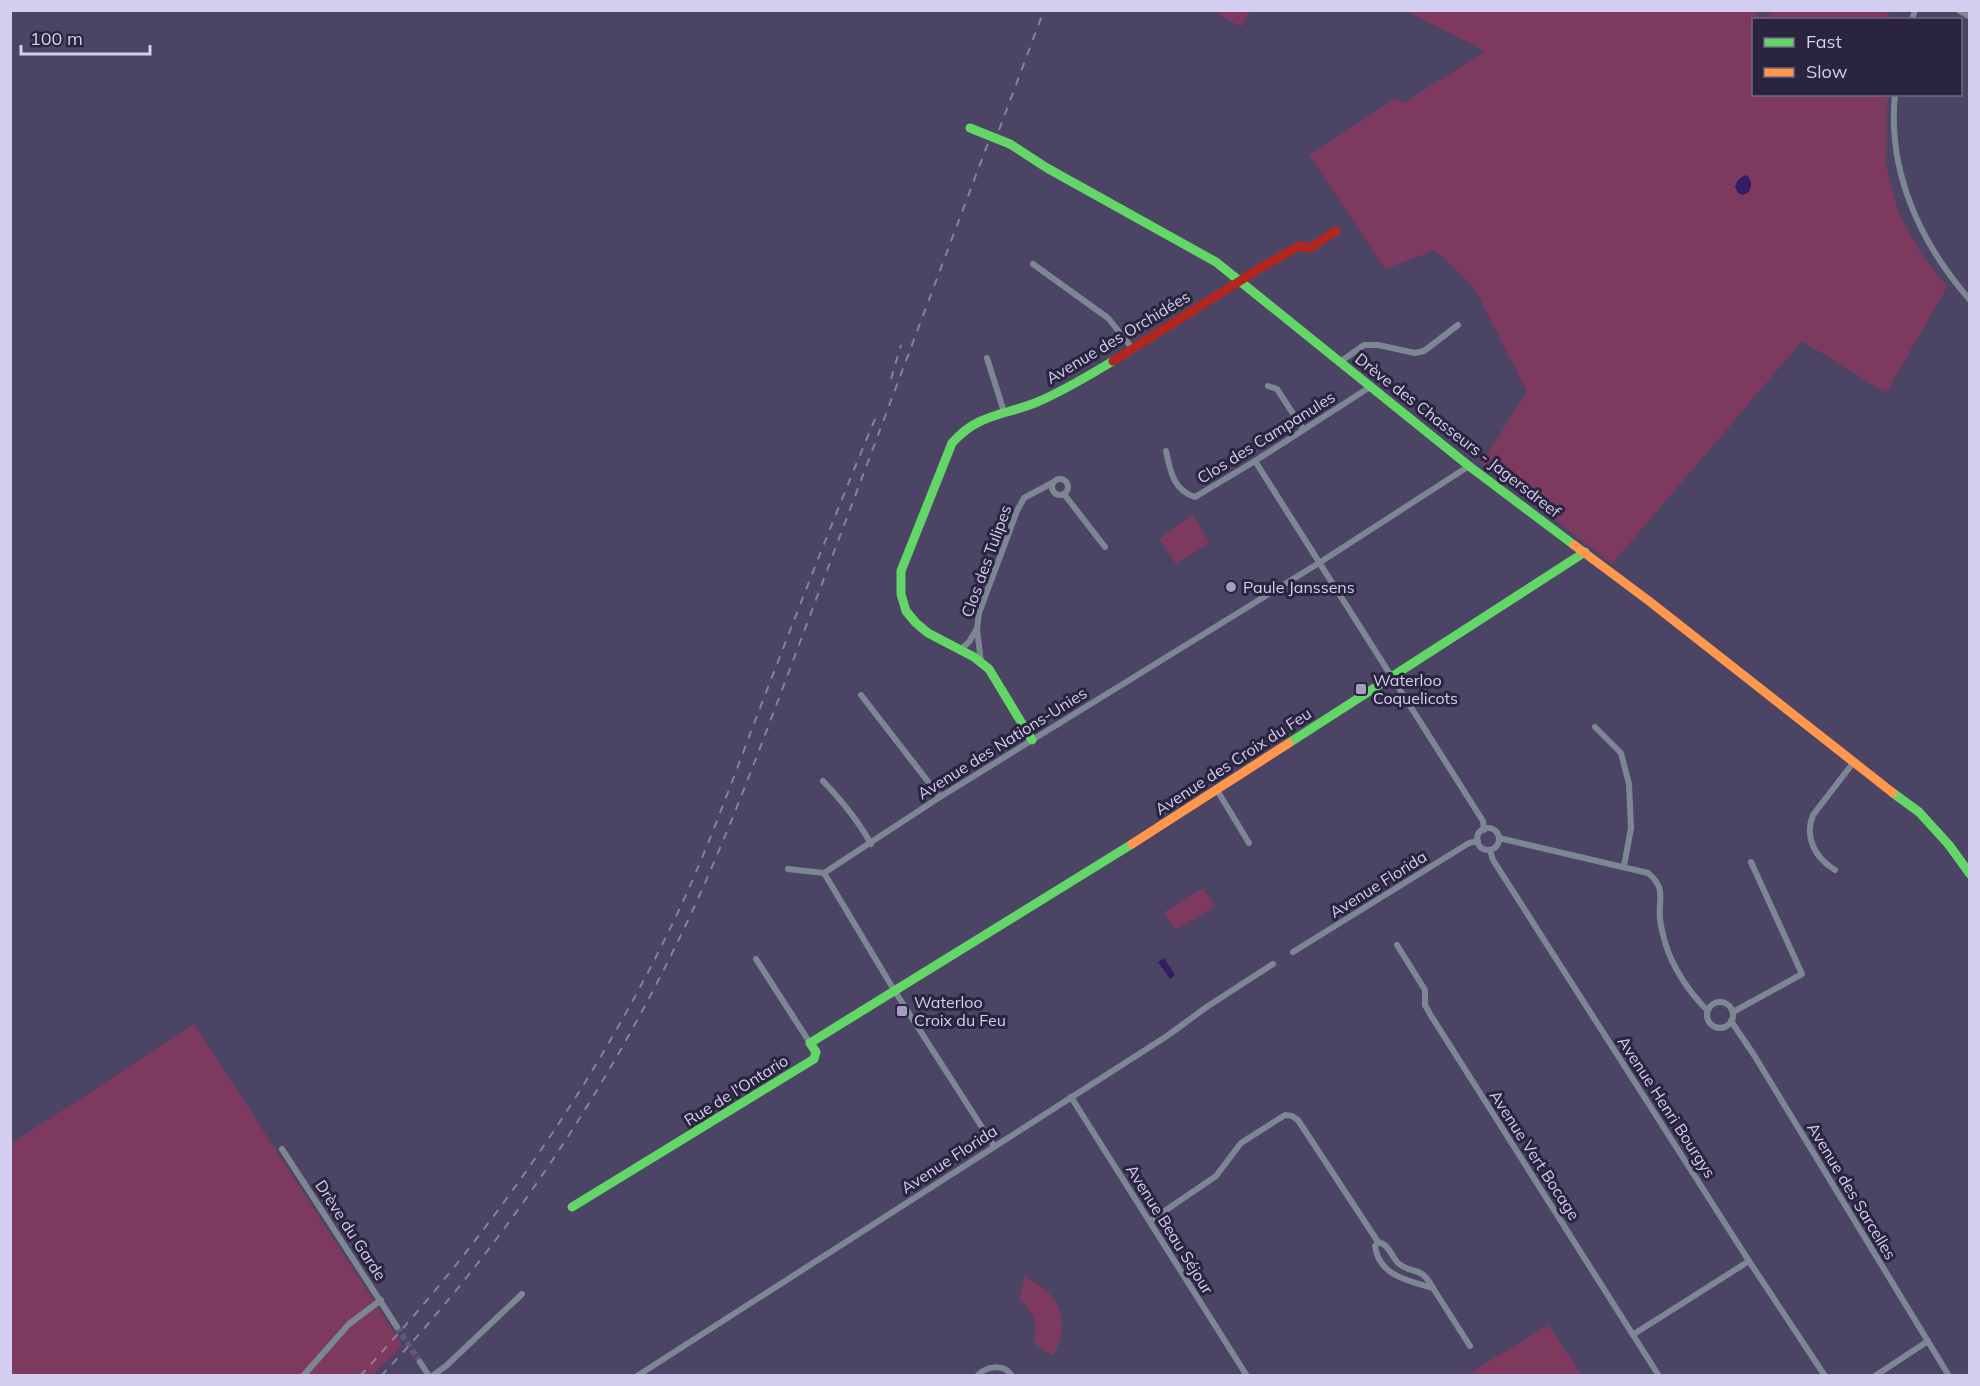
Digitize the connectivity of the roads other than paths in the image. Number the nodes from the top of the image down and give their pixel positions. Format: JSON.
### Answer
{"nodes":[{"id":1,"x":1958,"y":10,"type":"edge"},
{"id":2,"x":1970,"y":17,"type":"edge"},
{"id":3,"x":1895,"y":96,"type":"edge"},
{"id":4,"x":970,"y":128,"type":"dead end"},
{"id":5,"x":1336,"y":231,"type":"dead end"},
{"id":6,"x":1032,"y":264,"type":"dead end"},
{"id":7,"x":1238,"y":282,"type":"junction"},
{"id":8,"x":1970,"y":300,"type":"edge"},
{"id":9,"x":1458,"y":325,"type":"dead end"},
{"id":10,"x":1132,"y":348,"type":"junction"},
{"id":11,"x":987,"y":358,"type":"dead end"},
{"id":12,"x":1340,"y":362,"type":"junction"},
{"id":13,"x":1268,"y":386,"type":"dead end"},
{"id":14,"x":1370,"y":387,"type":"junction"},
{"id":15,"x":1004,"y":412,"type":"junction"},
{"id":16,"x":1303,"y":429,"type":"junction"},
{"id":17,"x":1166,"y":451,"type":"dead end"},
{"id":18,"x":1255,"y":461,"type":"junction"},
{"id":19,"x":1469,"y":466,"type":"junction"},
{"id":20,"x":1052,"y":483,"type":"junction"},
{"id":21,"x":1064,"y":494,"type":"junction"},
{"id":22,"x":1105,"y":547,"type":"dead end"},
{"id":23,"x":1585,"y":552,"type":"junction"},
{"id":24,"x":1319,"y":563,"type":"junction"},
{"id":25,"x":976,"y":629,"type":"junction"},
{"id":26,"x":960,"y":650,"type":"junction"},
{"id":27,"x":981,"y":662,"type":"junction"},
{"id":28,"x":1392,"y":675,"type":"junction"},
{"id":29,"x":861,"y":695,"type":"dead end"},
{"id":30,"x":1595,"y":727,"type":"dead end"},
{"id":31,"x":1032,"y":740,"type":"junction"},
{"id":32,"x":1853,"y":763,"type":"junction"},
{"id":33,"x":823,"y":781,"type":"dead end"},
{"id":34,"x":1217,"y":790,"type":"junction"},
{"id":35,"x":940,"y":797,"type":"junction"},
{"id":36,"x":1484,"y":830,"type":"junction"},
{"id":37,"x":1499,"y":838,"type":"junction"},
{"id":38,"x":1478,"y":841,"type":"junction"},
{"id":39,"x":1249,"y":843,"type":"dead end"},
{"id":40,"x":872,"y":844,"type":"junction"},
{"id":41,"x":1490,"y":850,"type":"junction"},
{"id":42,"x":1750,"y":862,"type":"dead end"},
{"id":43,"x":1624,"y":866,"type":"junction"},
{"id":44,"x":788,"y":869,"type":"dead end"},
{"id":45,"x":1835,"y":870,"type":"dead end"},
{"id":46,"x":824,"y":873,"type":"junction"},
{"id":47,"x":1970,"y":874,"type":"edge"},
{"id":48,"x":1397,"y":945,"type":"dead end"},
{"id":49,"x":1293,"y":952,"type":"dead end"},
{"id":50,"x":756,"y":959,"type":"dead end"},
{"id":51,"x":1273,"y":964,"type":"dead end"},
{"id":52,"x":894,"y":990,"type":"junction"},
{"id":53,"x":1707,"y":1010,"type":"junction"},
{"id":54,"x":1733,"y":1012,"type":"junction"},
{"id":55,"x":1731,"y":1021,"type":"junction"},
{"id":56,"x":810,"y":1043,"type":"junction"},
{"id":57,"x":1071,"y":1097,"type":"junction"},
{"id":58,"x":994,"y":1146,"type":"junction"},
{"id":59,"x":282,"y":1149,"type":"dead end"},
{"id":60,"x":572,"y":1207,"type":"dead end"},
{"id":61,"x":1149,"y":1221,"type":"junction"},
{"id":62,"x":1378,"y":1242,"type":"junction"},
{"id":63,"x":1749,"y":1262,"type":"junction"},
{"id":64,"x":1400,"y":1264,"type":"junction"},
{"id":65,"x":1394,"y":1277,"type":"junction"},
{"id":66,"x":1433,"y":1288,"type":"junction"},
{"id":67,"x":522,"y":1294,"type":"dead end"},
{"id":68,"x":381,"y":1300,"type":"junction"},
{"id":69,"x":398,"y":1327,"type":"tunnel mouth"},
{"id":70,"x":1634,"y":1334,"type":"junction"},
{"id":71,"x":1928,"y":1341,"type":"junction"},
{"id":72,"x":1470,"y":1346,"type":"dead end"},
{"id":73,"x":420,"y":1362,"type":"tunnel mouth"},
{"id":74,"x":303,"y":1376,"type":"edge"},
{"id":75,"x":430,"y":1376,"type":"edge"},
{"id":76,"x":638,"y":1376,"type":"edge"},
{"id":77,"x":977,"y":1376,"type":"edge"},
{"id":78,"x":1012,"y":1376,"type":"edge"},
{"id":79,"x":1247,"y":1376,"type":"edge"},
{"id":80,"x":1659,"y":1376,"type":"edge"},
{"id":81,"x":1825,"y":1376,"type":"edge"},
{"id":82,"x":1875,"y":1376,"type":"edge"},
{"id":83,"x":1949,"y":1376,"type":"edge"}],
"edges":[{"from":1,"to":2,"type":"street"},
{"from":3,"to":8,"type":"street"},
{"from":4,"to":7,"type":"street","name":"Drève des Chasseurs - Jagersdreef","bridge":true},
{"from":5,"to":7,"type":"street","name":"Avenue des Orchidées"},
{"from":6,"to":10,"type":"street"},
{"from":7,"to":10,"type":"street","name":"Avenue des Orchidées"},
{"from":7,"to":12,"type":"street","name":"Drève des Chasseurs - Jagersdreef"},
{"from":9,"to":12,"type":"street"},
{"from":10,"to":15,"type":"street","name":"Avenue des Orchidées"},
{"from":11,"to":15,"type":"street"},
{"from":12,"to":14,"type":"street","name":"Drève des Chasseurs - Jagersdreef"},
{"from":13,"to":16,"type":"street"},
{"from":14,"to":16,"type":"street","name":"Clos des Campanules"},
{"from":14,"to":19,"type":"street","name":"Drève des Chasseurs - Jagersdreef"},
{"from":15,"to":26,"type":"street","name":"Avenue des Orchidées"},
{"from":16,"to":18,"type":"street","name":"Clos des Campanules"},
{"from":17,"to":18,"type":"street","name":"Clos des Campanules"},
{"from":18,"to":24,"type":"street"},
{"from":19,"to":23,"type":"street","name":"Drève des Chasseurs - Jagersdreef"},
{"from":19,"to":24,"type":"street","name":"Avenue des Nations-Unies"},
{"from":20,"to":21,"type":"street"},
{"from":20,"to":21,"type":"street"},
{"from":20,"to":25,"type":"street","name":"Clos des Tulipes"},
{"from":21,"to":22,"type":"street"},
{"from":23,"to":28,"type":"street","name":"Avenue des Croix du Feu"},
{"from":23,"to":32,"type":"street","name":"Drève des Chasseurs - Jagersdreef"},
{"from":24,"to":28,"type":"street"},
{"from":24,"to":31,"type":"street","name":"Avenue des Nations-Unies"},
{"from":25,"to":26,"type":"street","name":"Clos des Tulipes"},
{"from":25,"to":27,"type":"street","name":"Clos des Tulipes"},
{"from":26,"to":27,"type":"street","name":"Avenue des Orchidées"},
{"from":27,"to":31,"type":"street","name":"Avenue des Orchidées"},
{"from":28,"to":34,"type":"street","name":"Avenue des Croix du Feu"},
{"from":28,"to":36,"type":"street"},
{"from":29,"to":35,"type":"street"},
{"from":30,"to":43,"type":"street"},
{"from":31,"to":35,"type":"street","name":"Avenue des Nations-Unies"},
{"from":32,"to":45,"type":"street"},
{"from":32,"to":47,"type":"street","name":"Drève des Chasseurs - Jagersdreef"},
{"from":33,"to":40,"type":"street"},
{"from":34,"to":39,"type":"street"},
{"from":34,"to":52,"type":"street","name":"Avenue des Croix du Feu"},
{"from":35,"to":40,"type":"street","name":"Avenue des Nations-Unies"},
{"from":36,"to":37,"type":"street"},
{"from":36,"to":38,"type":"street"},
{"from":37,"to":41,"type":"street"},
{"from":37,"to":43,"type":"street"},
{"from":38,"to":41,"type":"street"},
{"from":38,"to":49,"type":"street","name":"Avenue Florida"},
{"from":40,"to":46,"type":"street","name":"Avenue des Nations-Unies"},
{"from":41,"to":63,"type":"street","name":"Avenue Henri Bourgys"},
{"from":42,"to":54,"type":"street"},
{"from":43,"to":53,"type":"street"},
{"from":44,"to":46,"type":"street"},
{"from":46,"to":52,"type":"street"},
{"from":48,"to":70,"type":"street","name":"Avenue Vert Bocage"},
{"from":50,"to":56,"type":"street"},
{"from":51,"to":57,"type":"street","name":"Avenue Florida"},
{"from":52,"to":56,"type":"street"},
{"from":52,"to":58,"type":"street"},
{"from":53,"to":54,"type":"street"},
{"from":53,"to":55,"type":"street"},
{"from":54,"to":55,"type":"street"},
{"from":55,"to":71,"type":"street","name":"Avenue des Sarcelles"},
{"from":56,"to":60,"type":"street","name":"Rue de l'Ontario"},
{"from":57,"to":58,"type":"street","name":"Avenue Florida"},
{"from":57,"to":61,"type":"street","name":"Avenue Beau Séjour"},
{"from":58,"to":76,"type":"street","name":"Avenue Florida"},
{"from":59,"to":68,"type":"street","name":"Drève du Garde"},
{"from":61,"to":62,"type":"street"},
{"from":61,"to":79,"type":"street","name":"Avenue Beau Séjour"},
{"from":62,"to":64,"type":"street"},
{"from":62,"to":65,"type":"street"},
{"from":63,"to":70,"type":"street"},
{"from":63,"to":81,"type":"street","name":"Avenue Henri Bourgys"},
{"from":64,"to":65,"type":"street"},
{"from":64,"to":66,"type":"street"},
{"from":65,"to":66,"type":"street"},
{"from":66,"to":72,"type":"street"},
{"from":67,"to":75,"type":"street"},
{"from":68,"to":69,"type":"street","name":"Drève du Garde"},
{"from":68,"to":74,"type":"street"},
{"from":70,"to":80,"type":"street","name":"Avenue Vert Bocage"},
{"from":71,"to":82,"type":"street"},
{"from":71,"to":83,"type":"street","name":"Avenue des Sarcelles"},
{"from":73,"to":75,"type":"street"},
{"from":77,"to":78,"type":"street"}]}
